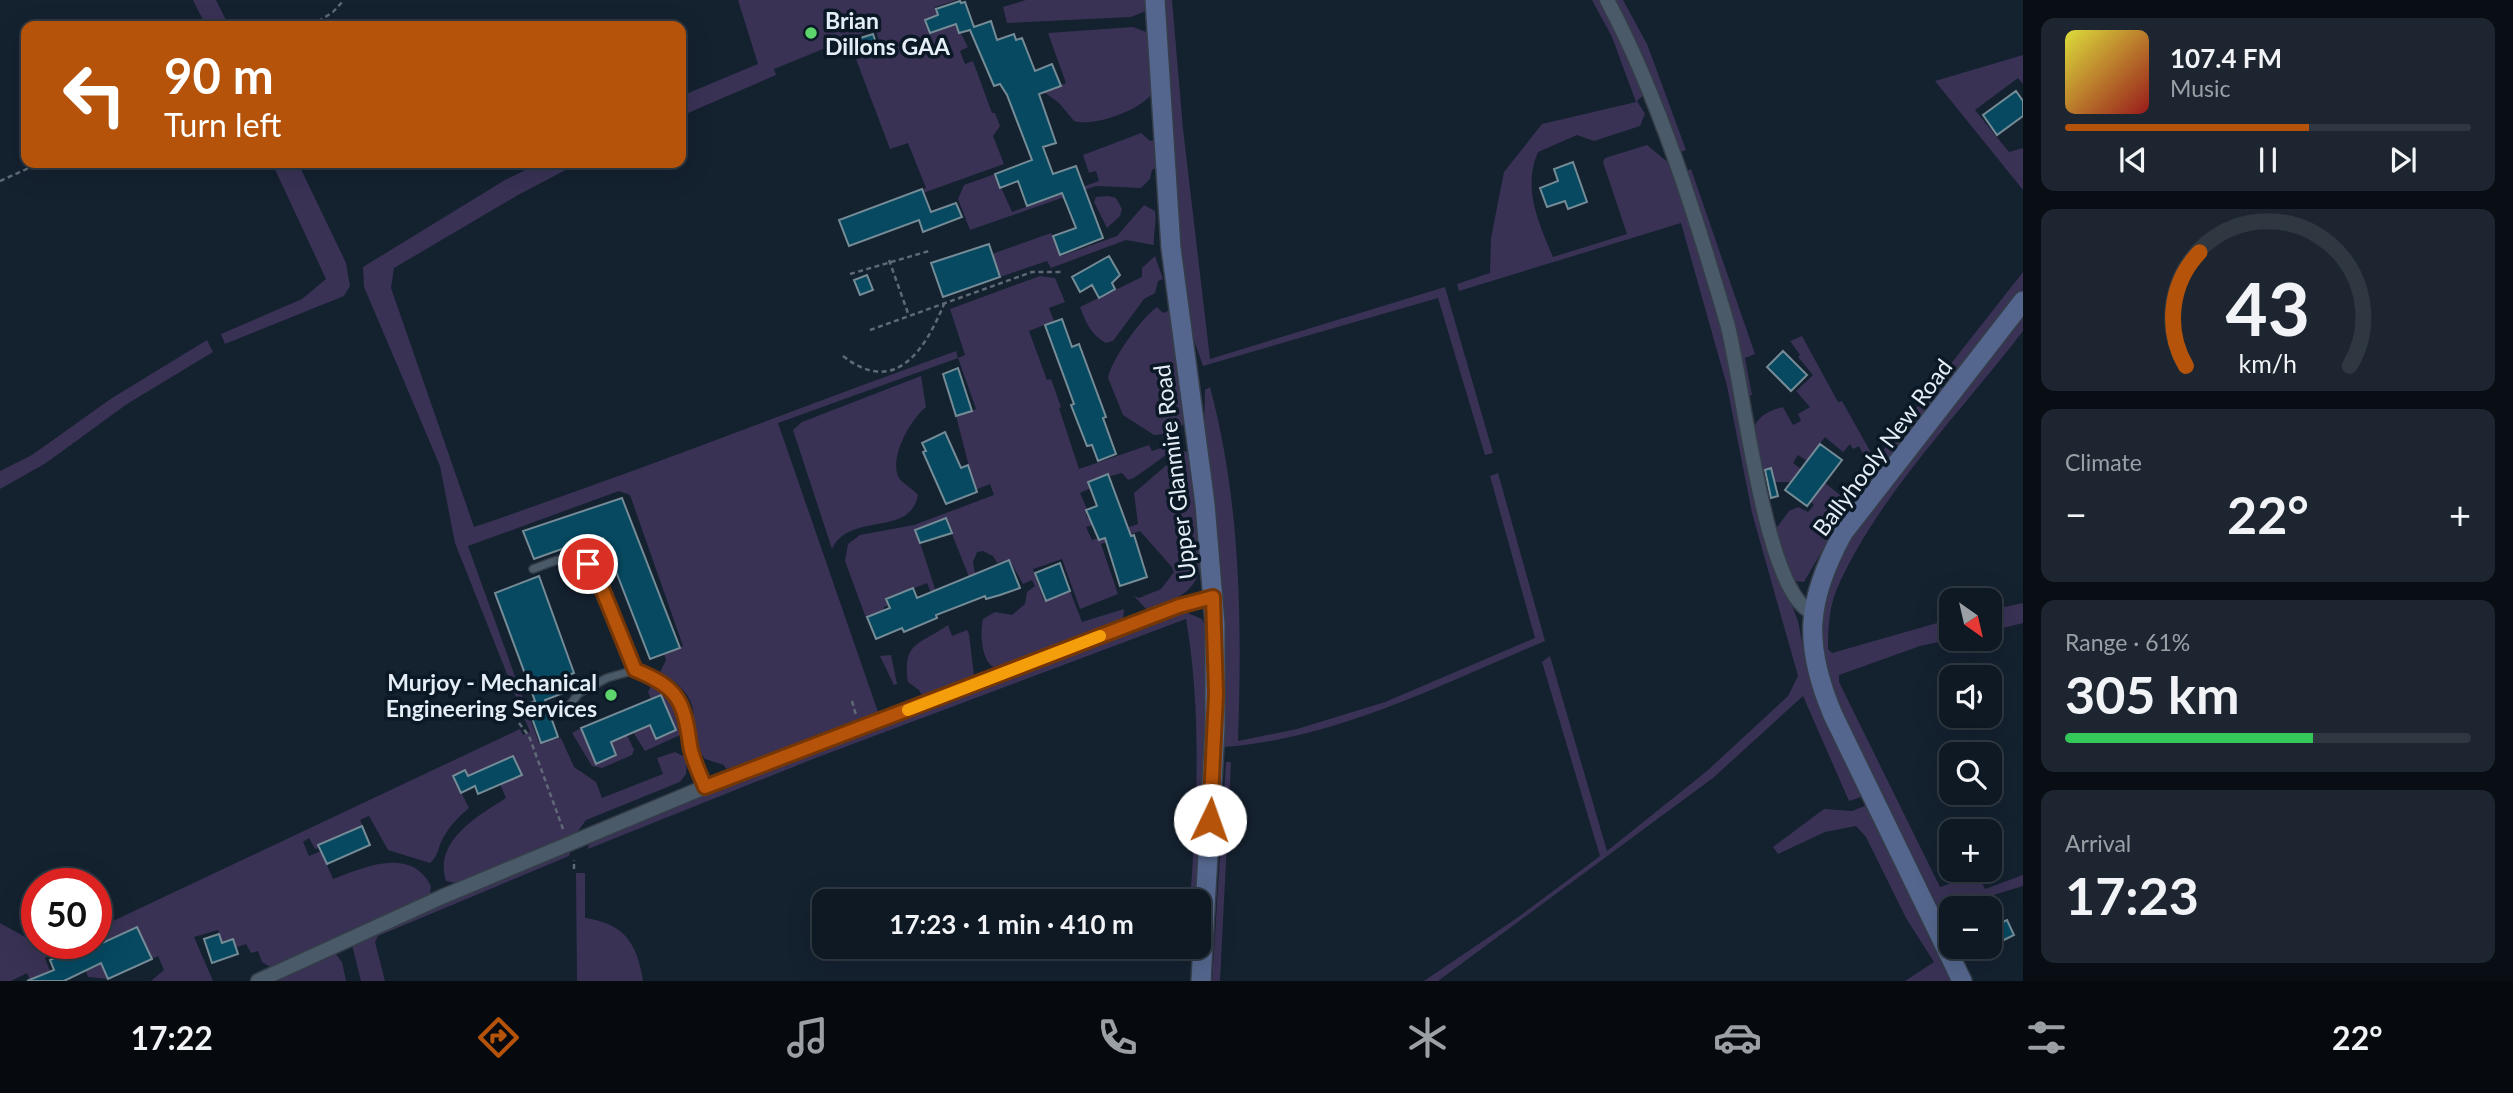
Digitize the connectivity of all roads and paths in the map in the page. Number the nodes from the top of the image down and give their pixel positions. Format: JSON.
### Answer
{"nodes":[{"id":1,"x":344,"y":0,"type":"edge"},
{"id":2,"x":1155,"y":0,"type":"edge"},
{"id":3,"x":1607,"y":0,"type":"edge"},
{"id":4,"x":318,"y":21,"type":"edge"},
{"id":5,"x":29,"y":168,"type":"edge"},
{"id":6,"x":0,"y":181,"type":"edge"},
{"id":7,"x":929,"y":251,"type":"dead end"},
{"id":8,"x":889,"y":260,"type":"junction"},
{"id":9,"x":1063,"y":272,"type":"dead end"},
{"id":10,"x":850,"y":274,"type":"dead end"},
{"id":11,"x":2023,"y":301,"type":"edge"},
{"id":12,"x":944,"y":304,"type":"junction"},
{"id":13,"x":909,"y":316,"type":"junction"},
{"id":14,"x":870,"y":330,"type":"dead end"},
{"id":15,"x":843,"y":356,"type":"dead end"},
{"id":16,"x":533,"y":569,"type":"dead end"},
{"id":17,"x":1213,"y":597,"type":"junction"},
{"id":18,"x":1812,"y":612,"type":"junction"},
{"id":19,"x":635,"y":670,"type":"junction"},
{"id":20,"x":570,"y":705,"type":"dead end"},
{"id":21,"x":519,"y":723,"type":"dead end"},
{"id":22,"x":705,"y":787,"type":"junction"},
{"id":23,"x":561,"y":826,"type":"dead end"},
{"id":24,"x":576,"y":854,"type":"dead end"},
{"id":25,"x":573,"y":870,"type":"dead end"},
{"id":26,"x":258,"y":981,"type":"edge"},
{"id":27,"x":1201,"y":981,"type":"edge"},
{"id":28,"x":1962,"y":981,"type":"edge"}],
"edges":[{"from":1,"to":4,"type":"path"},
{"from":2,"to":17,"type":"main road","name":"Upper Glanmire Road"},
{"from":3,"to":18,"type":"street"},
{"from":5,"to":6,"type":"path"},
{"from":7,"to":8,"type":"path"},
{"from":8,"to":10,"type":"path"},
{"from":8,"to":13,"type":"path"},
{"from":9,"to":12,"type":"path"},
{"from":11,"to":18,"type":"main road","name":"Ballyhooly New Road"},
{"from":12,"to":13,"type":"path"},
{"from":12,"to":15,"type":"path"},
{"from":13,"to":14,"type":"path"},
{"from":16,"to":19,"type":"lane"},
{"from":17,"to":22,"type":"street"},
{"from":17,"to":27,"type":"main road","name":"Upper Glanmire Road"},
{"from":18,"to":28,"type":"main road","name":"Ballyhooly New Road"},
{"from":19,"to":20,"type":"lane"},
{"from":19,"to":22,"type":"lane"},
{"from":21,"to":23,"type":"path"},
{"from":22,"to":26,"type":"street"},
{"from":24,"to":25,"type":"path"}]}
